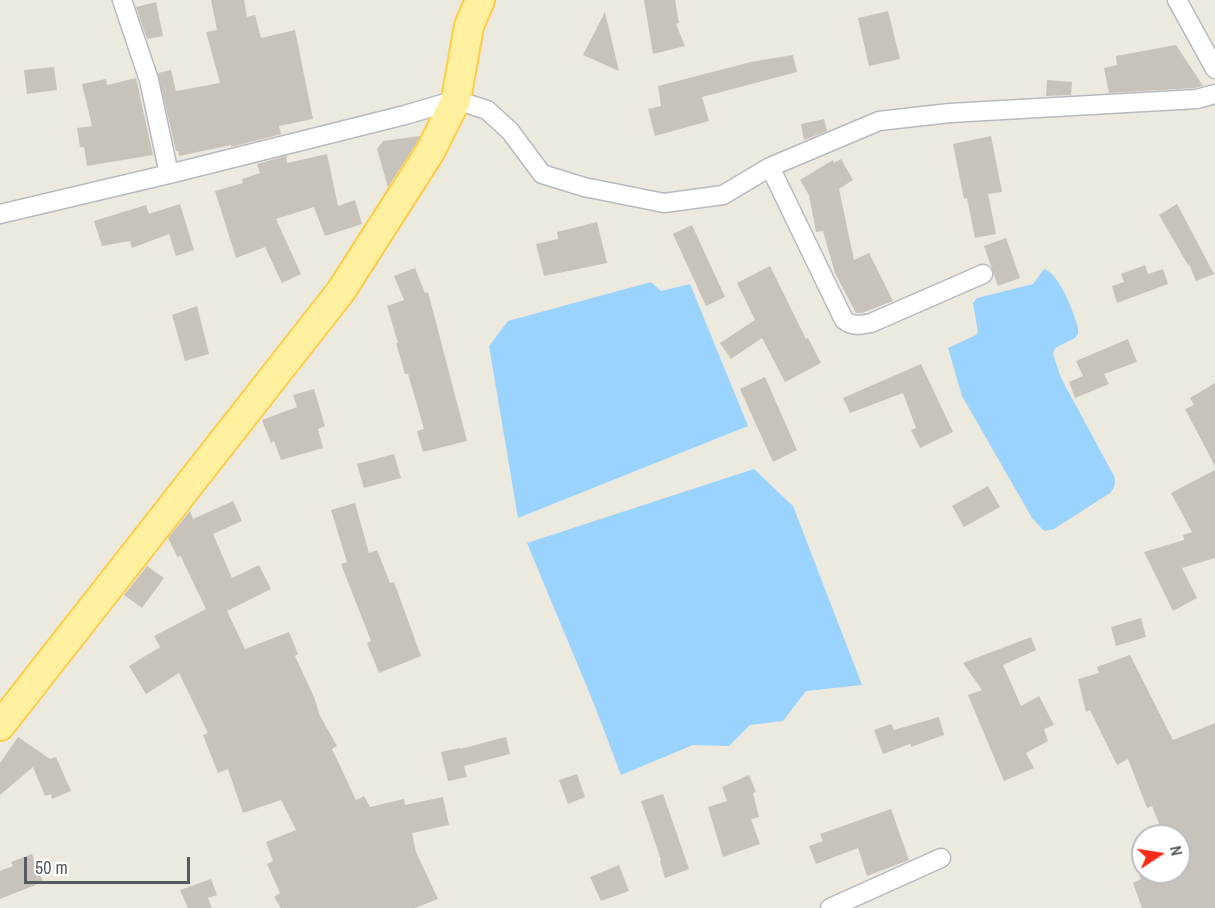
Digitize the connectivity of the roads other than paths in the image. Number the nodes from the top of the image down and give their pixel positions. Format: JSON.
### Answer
{"nodes":[{"id":1,"x":122,"y":0,"type":"edge"},
{"id":2,"x":480,"y":0,"type":"edge"},
{"id":3,"x":1177,"y":0,"type":"edge"},
{"id":4,"x":1215,"y":69,"type":"edge"},
{"id":5,"x":1215,"y":94,"type":"edge"},
{"id":6,"x":456,"y":100,"type":"junction"},
{"id":7,"x":770,"y":167,"type":"junction"},
{"id":8,"x":169,"y":174,"type":"junction"},
{"id":9,"x":0,"y":214,"type":"edge"},
{"id":10,"x":983,"y":274,"type":"dead end"},
{"id":11,"x":0,"y":726,"type":"edge"},
{"id":12,"x":941,"y":858,"type":"dead end"},
{"id":13,"x":830,"y":908,"type":"edge"}],
"edges":[{"from":1,"to":8,"type":"street"},
{"from":2,"to":6,"type":"main road"},
{"from":3,"to":4,"type":"street"},
{"from":5,"to":7,"type":"street"},
{"from":6,"to":7,"type":"street"},
{"from":6,"to":8,"type":"street"},
{"from":6,"to":11,"type":"main road"},
{"from":7,"to":10,"type":"street"},
{"from":8,"to":9,"type":"street"},
{"from":12,"to":13,"type":"street"}]}
